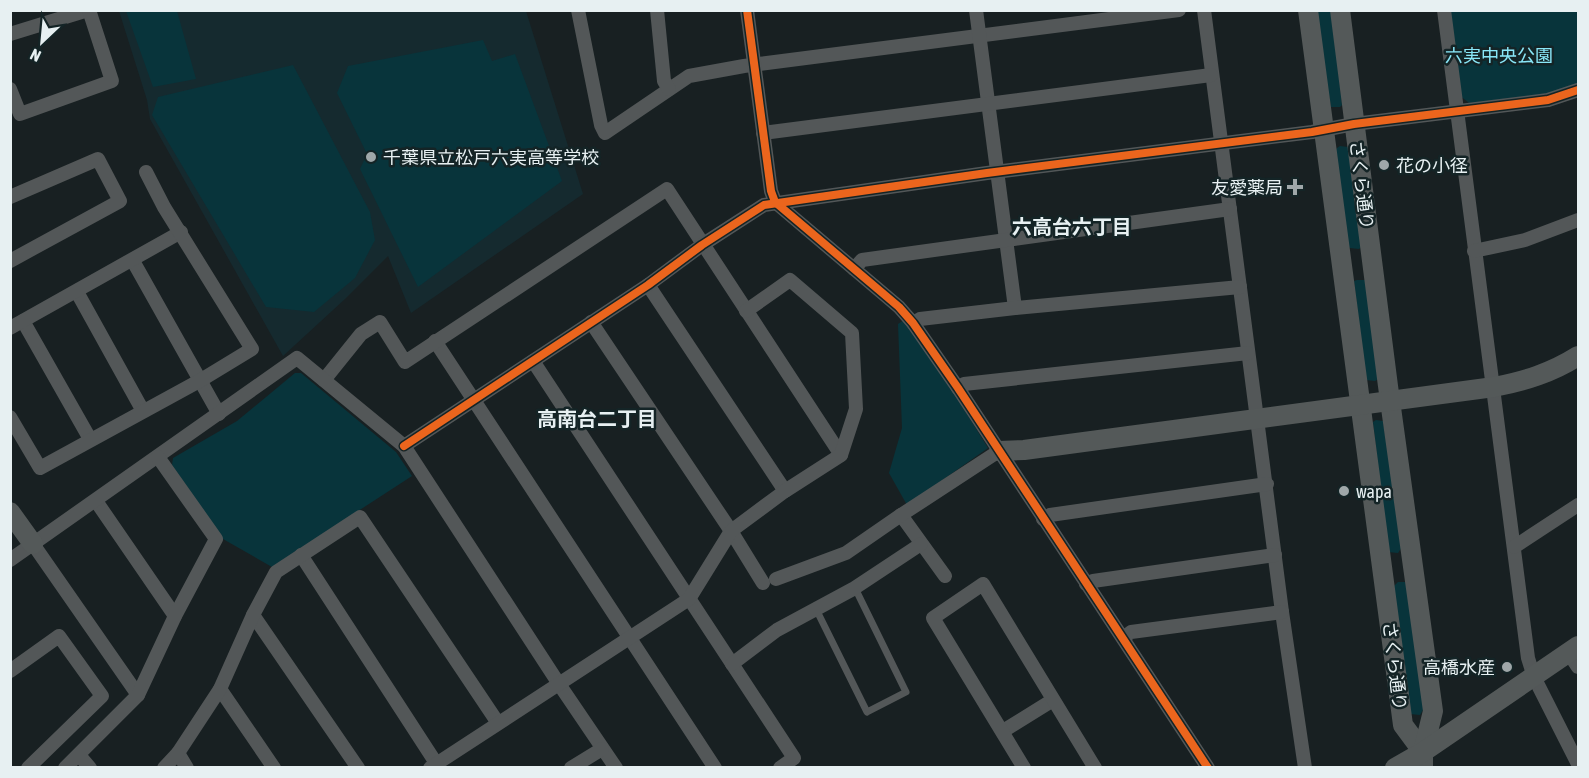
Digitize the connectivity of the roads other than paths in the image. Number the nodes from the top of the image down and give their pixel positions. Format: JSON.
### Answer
{"nodes":[{"id":1,"x":88,"y":10,"type":"edge"},
{"id":2,"x":578,"y":10,"type":"edge"},
{"id":3,"x":657,"y":10,"type":"edge"},
{"id":4,"x":747,"y":10,"type":"edge"},
{"id":5,"x":976,"y":10,"type":"edge"},
{"id":6,"x":1179,"y":10,"type":"edge"},
{"id":7,"x":1204,"y":10,"type":"edge"},
{"id":8,"x":1308,"y":10,"type":"edge"},
{"id":9,"x":1340,"y":10,"type":"edge"},
{"id":10,"x":1444,"y":10,"type":"edge"},
{"id":11,"x":10,"y":34,"type":"edge"},
{"id":12,"x":979,"y":36,"type":"junction"},
{"id":13,"x":753,"y":65,"type":"junction"},
{"id":14,"x":1211,"y":75,"type":"junction"},
{"id":15,"x":10,"y":89,"type":"edge"},
{"id":16,"x":669,"y":89,"type":"junction"},
{"id":17,"x":1578,"y":90,"type":"edge"},
{"id":18,"x":988,"y":103,"type":"junction"},
{"id":19,"x":1457,"y":113,"type":"junction"},
{"id":20,"x":1354,"y":124,"type":"junction"},
{"id":21,"x":1322,"y":129,"type":"junction"},
{"id":22,"x":763,"y":133,"type":"junction"},
{"id":23,"x":1221,"y":143,"type":"junction"},
{"id":24,"x":146,"y":172,"type":"dead end"},
{"id":25,"x":997,"y":172,"type":"junction"},
{"id":26,"x":10,"y":197,"type":"edge"},
{"id":27,"x":775,"y":202,"type":"junction"},
{"id":28,"x":1230,"y":209,"type":"junction"},
{"id":29,"x":1578,"y":220,"type":"edge"},
{"id":30,"x":181,"y":232,"type":"junction"},
{"id":31,"x":1006,"y":241,"type":"junction"},
{"id":32,"x":702,"y":245,"type":"junction"},
{"id":33,"x":1474,"y":251,"type":"junction"},
{"id":34,"x":10,"y":261,"type":"edge"},
{"id":35,"x":133,"y":261,"type":"junction"},
{"id":36,"x":854,"y":269,"type":"junction"},
{"id":37,"x":648,"y":285,"type":"junction"},
{"id":38,"x":1240,"y":287,"type":"junction"},
{"id":39,"x":77,"y":292,"type":"junction"},
{"id":40,"x":1016,"y":308,"type":"junction"},
{"id":41,"x":746,"y":311,"type":"junction"},
{"id":42,"x":23,"y":321,"type":"junction"},
{"id":43,"x":591,"y":322,"type":"junction"},
{"id":44,"x":913,"y":323,"type":"junction"},
{"id":45,"x":10,"y":328,"type":"edge"},
{"id":46,"x":435,"y":341,"type":"junction"},
{"id":47,"x":1248,"y":353,"type":"junction"},
{"id":48,"x":1578,"y":357,"type":"edge"},
{"id":49,"x":533,"y":361,"type":"junction"},
{"id":50,"x":201,"y":380,"type":"junction"},
{"id":51,"x":324,"y":380,"type":"junction"},
{"id":52,"x":1494,"y":387,"type":"junction"},
{"id":53,"x":958,"y":388,"type":"junction"},
{"id":54,"x":1390,"y":400,"type":"junction"},
{"id":55,"x":474,"y":401,"type":"junction"},
{"id":56,"x":1360,"y":404,"type":"junction"},
{"id":57,"x":143,"y":411,"type":"junction"},
{"id":58,"x":219,"y":414,"type":"junction"},
{"id":59,"x":10,"y":417,"type":"edge"},
{"id":60,"x":1257,"y":418,"type":"junction"},
{"id":61,"x":90,"y":440,"type":"junction"},
{"id":62,"x":404,"y":446,"type":"junction"},
{"id":63,"x":999,"y":451,"type":"junction"},
{"id":64,"x":841,"y":455,"type":"junction"},
{"id":65,"x":158,"y":457,"type":"junction"},
{"id":66,"x":1267,"y":484,"type":"junction"},
{"id":67,"x":785,"y":490,"type":"junction"},
{"id":68,"x":96,"y":501,"type":"junction"},
{"id":69,"x":1578,"y":505,"type":"edge"},
{"id":70,"x":10,"y":512,"type":"edge"},
{"id":71,"x":901,"y":515,"type":"junction"},
{"id":72,"x":1043,"y":519,"type":"junction"},
{"id":73,"x":731,"y":531,"type":"junction"},
{"id":74,"x":33,"y":544,"type":"junction"},
{"id":75,"x":921,"y":544,"type":"junction"},
{"id":76,"x":1514,"y":547,"type":"junction"},
{"id":77,"x":301,"y":555,"type":"junction"},
{"id":78,"x":1275,"y":555,"type":"junction"},
{"id":79,"x":10,"y":560,"type":"edge"},
{"id":80,"x":945,"y":576,"type":"dead end"},
{"id":81,"x":1086,"y":584,"type":"junction"},
{"id":82,"x":855,"y":588,"type":"junction"},
{"id":83,"x":689,"y":598,"type":"junction"},
{"id":84,"x":816,"y":609,"type":"junction"},
{"id":85,"x":1282,"y":612,"type":"junction"},
{"id":86,"x":253,"y":615,"type":"junction"},
{"id":87,"x":176,"y":616,"type":"junction"},
{"id":88,"x":630,"y":638,"type":"junction"},
{"id":89,"x":1123,"y":638,"type":"junction"},
{"id":90,"x":1575,"y":655,"type":"edge"},
{"id":91,"x":732,"y":664,"type":"junction"},
{"id":92,"x":10,"y":671,"type":"edge"},
{"id":93,"x":1534,"y":677,"type":"junction"},
{"id":94,"x":559,"y":684,"type":"junction"},
{"id":95,"x":220,"y":689,"type":"junction"},
{"id":96,"x":138,"y":695,"type":"junction"},
{"id":97,"x":1053,"y":700,"type":"junction"},
{"id":98,"x":498,"y":723,"type":"junction"},
{"id":99,"x":1003,"y":731,"type":"junction"},
{"id":100,"x":602,"y":749,"type":"junction"},
{"id":101,"x":178,"y":753,"type":"junction"},
{"id":102,"x":79,"y":755,"type":"junction"},
{"id":103,"x":1423,"y":760,"type":"edge"},
{"id":104,"x":1578,"y":764,"type":"edge"},
{"id":105,"x":433,"y":765,"type":"edge"},
{"id":106,"x":28,"y":768,"type":"edge"},
{"id":107,"x":65,"y":768,"type":"edge"},
{"id":108,"x":90,"y":768,"type":"edge"},
{"id":109,"x":164,"y":768,"type":"edge"},
{"id":110,"x":187,"y":768,"type":"edge"},
{"id":111,"x":274,"y":768,"type":"edge"},
{"id":112,"x":358,"y":768,"type":"edge"},
{"id":113,"x":571,"y":768,"type":"edge"},
{"id":114,"x":616,"y":768,"type":"edge"},
{"id":115,"x":715,"y":768,"type":"edge"},
{"id":116,"x":780,"y":768,"type":"edge"},
{"id":117,"x":1024,"y":768,"type":"edge"},
{"id":118,"x":1095,"y":768,"type":"edge"},
{"id":119,"x":1208,"y":768,"type":"edge"},
{"id":120,"x":1305,"y":768,"type":"edge"},
{"id":121,"x":1395,"y":768,"type":"edge"}],
"edges":[{"from":1,"to":11,"type":"street"},
{"from":1,"to":15,"type":"street"},
{"from":2,"to":16,"type":"street"},
{"from":3,"to":16,"type":"street"},
{"from":4,"to":13,"type":"street"},
{"from":5,"to":12,"type":"street"},
{"from":6,"to":12,"type":"street"},
{"from":7,"to":14,"type":"street"},
{"from":8,"to":21,"type":"street","name":"さくら通り"},
{"from":9,"to":20,"type":"street","name":"さくら通り"},
{"from":10,"to":19,"type":"street"},
{"from":12,"to":13,"type":"street"},
{"from":12,"to":18,"type":"street"},
{"from":13,"to":16,"type":"street"},
{"from":13,"to":22,"type":"street"},
{"from":14,"to":18,"type":"street"},
{"from":14,"to":23,"type":"street"},
{"from":17,"to":19,"type":"street"},
{"from":18,"to":22,"type":"street"},
{"from":18,"to":25,"type":"street"},
{"from":19,"to":20,"type":"street"},
{"from":19,"to":33,"type":"street"},
{"from":20,"to":21,"type":"street"},
{"from":20,"to":54,"type":"street","name":"さくら通り"},
{"from":21,"to":23,"type":"street"},
{"from":21,"to":56,"type":"street","name":"さくら通り"},
{"from":22,"to":27,"type":"street"},
{"from":23,"to":25,"type":"street"},
{"from":23,"to":28,"type":"street"},
{"from":24,"to":30,"type":"street"},
{"from":25,"to":27,"type":"street"},
{"from":25,"to":31,"type":"street"},
{"from":26,"to":34,"type":"street"},
{"from":27,"to":32,"type":"street"},
{"from":27,"to":36,"type":"street"},
{"from":28,"to":31,"type":"street"},
{"from":28,"to":38,"type":"street"},
{"from":29,"to":33,"type":"street"},
{"from":30,"to":35,"type":"street"},
{"from":30,"to":50,"type":"street"},
{"from":31,"to":36,"type":"street"},
{"from":31,"to":40,"type":"street"},
{"from":32,"to":37,"type":"street"},
{"from":32,"to":41,"type":"street"},
{"from":32,"to":46,"type":"street"},
{"from":33,"to":52,"type":"street"},
{"from":35,"to":39,"type":"street"},
{"from":35,"to":50,"type":"street"},
{"from":36,"to":44,"type":"street"},
{"from":37,"to":43,"type":"street"},
{"from":37,"to":67,"type":"street"},
{"from":38,"to":40,"type":"street"},
{"from":38,"to":47,"type":"street"},
{"from":39,"to":42,"type":"street"},
{"from":39,"to":57,"type":"street"},
{"from":40,"to":44,"type":"street"},
{"from":41,"to":64,"type":"street"},
{"from":41,"to":64,"type":"street"},
{"from":42,"to":45,"type":"street"},
{"from":42,"to":61,"type":"street"},
{"from":43,"to":49,"type":"street"},
{"from":43,"to":73,"type":"street"},
{"from":44,"to":53,"type":"street"},
{"from":46,"to":51,"type":"street"},
{"from":46,"to":55,"type":"street"},
{"from":47,"to":53,"type":"street"},
{"from":47,"to":60,"type":"street"},
{"from":48,"to":52,"type":"street"},
{"from":49,"to":55,"type":"street"},
{"from":49,"to":83,"type":"street"},
{"from":50,"to":57,"type":"street"},
{"from":50,"to":58,"type":"street"},
{"from":51,"to":58,"type":"street"},
{"from":51,"to":62,"type":"street"},
{"from":52,"to":54,"type":"street"},
{"from":52,"to":76,"type":"street"},
{"from":53,"to":63,"type":"street"},
{"from":54,"to":56,"type":"street"},
{"from":54,"to":103,"type":"street","name":"さくら通り"},
{"from":55,"to":62,"type":"street"},
{"from":55,"to":88,"type":"street"},
{"from":56,"to":60,"type":"street"},
{"from":56,"to":103,"type":"street","name":"さくら通り"},
{"from":57,"to":61,"type":"street"},
{"from":58,"to":65,"type":"street"},
{"from":59,"to":61,"type":"street"},
{"from":60,"to":63,"type":"street"},
{"from":60,"to":66,"type":"street"},
{"from":62,"to":94,"type":"street"},
{"from":63,"to":71,"type":"street"},
{"from":63,"to":72,"type":"street"},
{"from":64,"to":67,"type":"street"},
{"from":65,"to":68,"type":"street"},
{"from":65,"to":87,"type":"street"},
{"from":66,"to":72,"type":"street"},
{"from":66,"to":78,"type":"street"},
{"from":67,"to":73,"type":"street"},
{"from":68,"to":74,"type":"street"},
{"from":68,"to":87,"type":"street"},
{"from":69,"to":76,"type":"street"},
{"from":70,"to":74,"type":"street"},
{"from":71,"to":73,"type":"street"},
{"from":71,"to":75,"type":"street"},
{"from":72,"to":81,"type":"street"},
{"from":73,"to":83,"type":"street"},
{"from":74,"to":79,"type":"street"},
{"from":74,"to":96,"type":"street"},
{"from":75,"to":80,"type":"street"},
{"from":75,"to":82,"type":"street"},
{"from":76,"to":93,"type":"street"},
{"from":77,"to":86,"type":"street"},
{"from":77,"to":98,"type":"street"},
{"from":77,"to":105,"type":"street"},
{"from":78,"to":81,"type":"street"},
{"from":78,"to":85,"type":"street"},
{"from":81,"to":89,"type":"street"},
{"from":82,"to":84,"type":"street"},
{"from":82,"to":84,"type":"lane"},
{"from":83,"to":88,"type":"street"},
{"from":83,"to":91,"type":"street"},
{"from":84,"to":91,"type":"street"},
{"from":85,"to":89,"type":"street"},
{"from":85,"to":120,"type":"street"},
{"from":86,"to":95,"type":"street"},
{"from":86,"to":112,"type":"street"},
{"from":87,"to":96,"type":"street"},
{"from":88,"to":94,"type":"street"},
{"from":88,"to":115,"type":"street"},
{"from":89,"to":119,"type":"street"},
{"from":90,"to":93,"type":"street"},
{"from":91,"to":116,"type":"street"},
{"from":92,"to":106,"type":"street"},
{"from":93,"to":103,"type":"street"},
{"from":93,"to":104,"type":"street"},
{"from":94,"to":98,"type":"street"},
{"from":94,"to":100,"type":"street"},
{"from":95,"to":101,"type":"street"},
{"from":95,"to":111,"type":"street"},
{"from":96,"to":102,"type":"street"},
{"from":97,"to":99,"type":"street"},
{"from":97,"to":99,"type":"street"},
{"from":97,"to":118,"type":"street"},
{"from":98,"to":105,"type":"street"},
{"from":99,"to":117,"type":"street"},
{"from":100,"to":113,"type":"street"},
{"from":100,"to":114,"type":"street"},
{"from":101,"to":109,"type":"street"},
{"from":101,"to":110,"type":"street"},
{"from":102,"to":107,"type":"street"},
{"from":102,"to":108,"type":"street"},
{"from":103,"to":121,"type":"street"}]}
